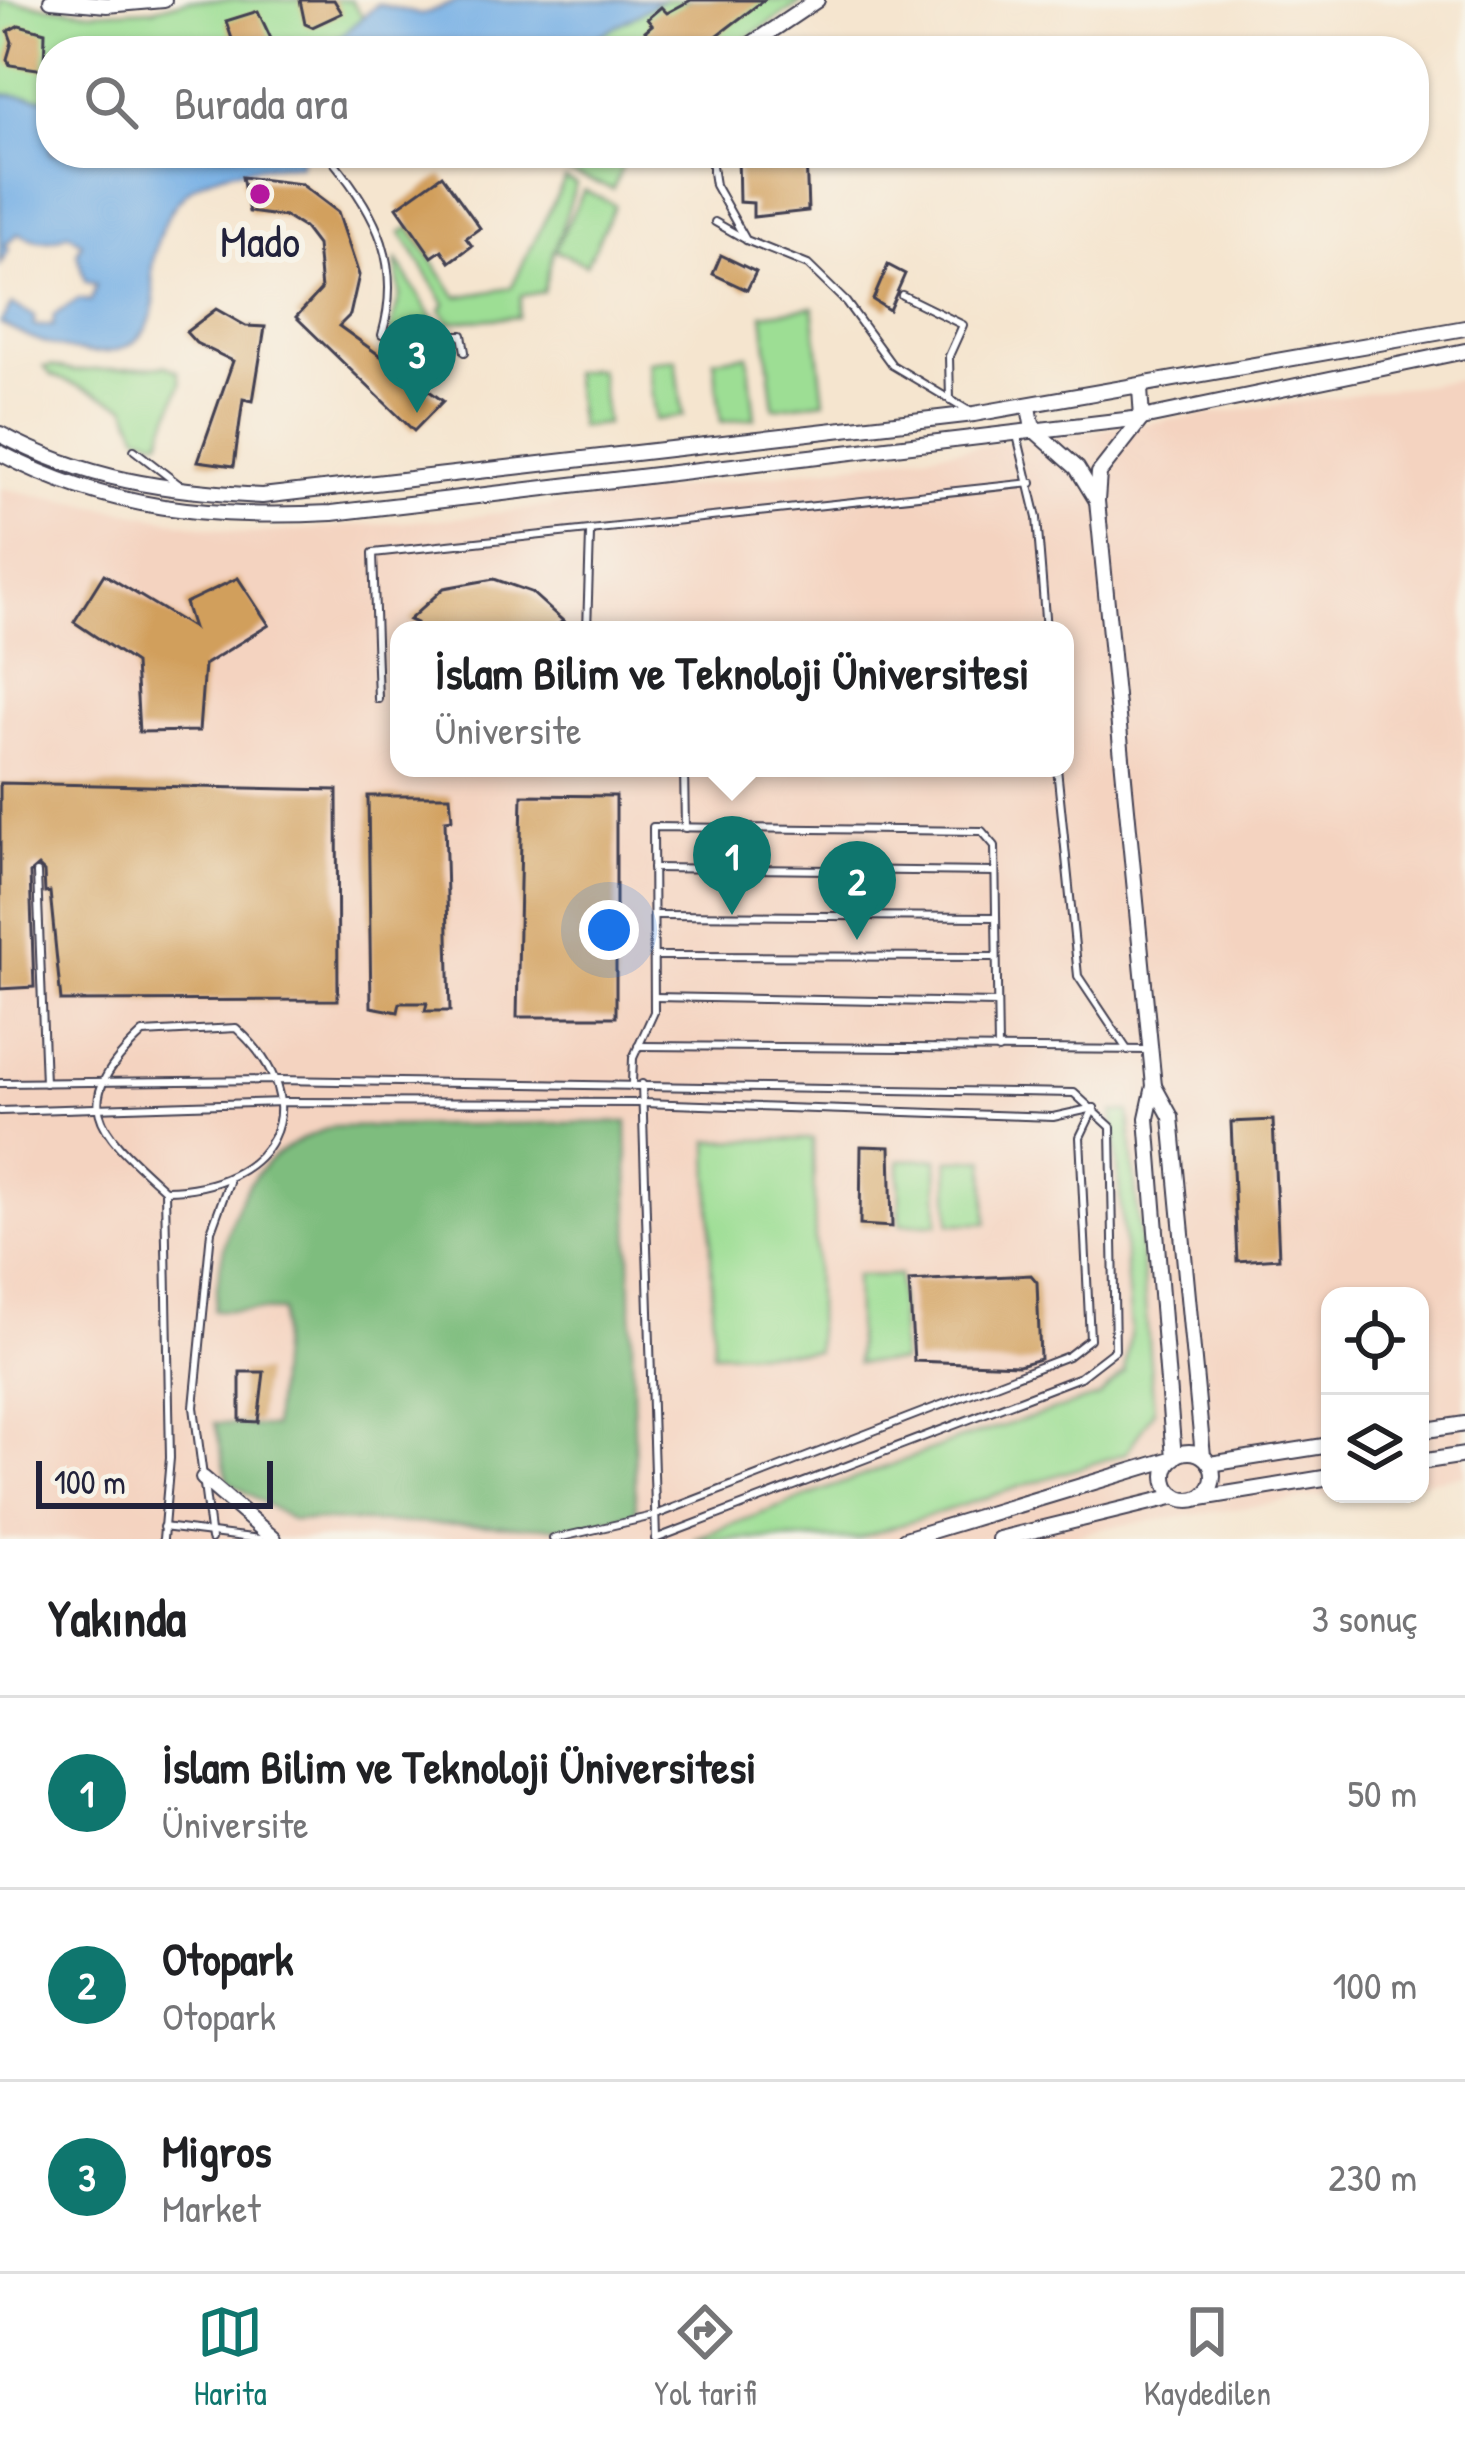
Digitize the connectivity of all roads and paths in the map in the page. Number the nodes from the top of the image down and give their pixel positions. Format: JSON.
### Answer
{"nodes":[{"id":1,"x":51,"y":0,"type":"edge"},
{"id":2,"x":164,"y":0,"type":"edge"},
{"id":3,"x":817,"y":0,"type":"edge"},
{"id":4,"x":763,"y":36,"type":"edge"},
{"id":5,"x":339,"y":168,"type":"edge"},
{"id":6,"x":712,"y":168,"type":"edge"},
{"id":7,"x":715,"y":222,"type":"dead end"},
{"id":8,"x":746,"y":239,"type":"junction"},
{"id":9,"x":902,"y":296,"type":"dead end"},
{"id":10,"x":1465,"y":328,"type":"edge"},
{"id":11,"x":1465,"y":351,"type":"edge"},
{"id":12,"x":465,"y":352,"type":"dead end"},
{"id":13,"x":1140,"y":389,"type":"junction"},
{"id":14,"x":950,"y":400,"type":"junction"},
{"id":15,"x":1029,"y":407,"type":"junction"},
{"id":16,"x":974,"y":414,"type":"junction"},
{"id":17,"x":1142,"y":418,"type":"junction"},
{"id":18,"x":1033,"y":430,"type":"junction"},
{"id":19,"x":1016,"y":432,"type":"junction"},
{"id":20,"x":0,"y":434,"type":"edge"},
{"id":21,"x":134,"y":450,"type":"dead end"},
{"id":22,"x":0,"y":453,"type":"edge"},
{"id":23,"x":1032,"y":483,"type":"junction"},
{"id":24,"x":189,"y":493,"type":"junction"},
{"id":25,"x":1097,"y":501,"type":"junction"},
{"id":26,"x":590,"y":534,"type":"junction"},
{"id":27,"x":587,"y":621,"type":"edge"},
{"id":28,"x":1045,"y":621,"type":"edge"},
{"id":29,"x":378,"y":699,"type":"dead end"},
{"id":30,"x":684,"y":777,"type":"edge"},
{"id":31,"x":1058,"y":777,"type":"edge"},
{"id":32,"x":685,"y":828,"type":"junction"},
{"id":33,"x":653,"y":868,"type":"junction"},
{"id":34,"x":995,"y":872,"type":"junction"},
{"id":35,"x":37,"y":873,"type":"dead end"},
{"id":36,"x":654,"y":915,"type":"junction"},
{"id":37,"x":996,"y":917,"type":"junction"},
{"id":38,"x":654,"y":956,"type":"junction"},
{"id":39,"x":996,"y":957,"type":"junction"},
{"id":40,"x":654,"y":997,"type":"junction"},
{"id":41,"x":997,"y":1003,"type":"junction"},
{"id":42,"x":638,"y":1046,"type":"junction"},
{"id":43,"x":998,"y":1050,"type":"junction"},
{"id":44,"x":1150,"y":1050,"type":"junction"},
{"id":45,"x":1128,"y":1051,"type":"junction"},
{"id":46,"x":278,"y":1080,"type":"junction"},
{"id":47,"x":103,"y":1082,"type":"junction"},
{"id":48,"x":0,"y":1083,"type":"edge"},
{"id":49,"x":45,"y":1083,"type":"junction"},
{"id":50,"x":632,"y":1084,"type":"junction"},
{"id":51,"x":642,"y":1084,"type":"junction"},
{"id":52,"x":1154,"y":1086,"type":"junction"},
{"id":53,"x":284,"y":1102,"type":"junction"},
{"id":54,"x":642,"y":1103,"type":"junction"},
{"id":55,"x":1094,"y":1108,"type":"junction"},
{"id":56,"x":0,"y":1111,"type":"edge"},
{"id":57,"x":94,"y":1111,"type":"junction"},
{"id":58,"x":230,"y":1181,"type":"junction"},
{"id":59,"x":165,"y":1190,"type":"junction"},
{"id":60,"x":1465,"y":1424,"type":"edge"},
{"id":61,"x":1429,"y":1430,"type":"edge"},
{"id":62,"x":1321,"y":1446,"type":"edge"},
{"id":63,"x":1465,"y":1455,"type":"edge"},
{"id":64,"x":1174,"y":1458,"type":"junction"},
{"id":65,"x":1206,"y":1460,"type":"junction"},
{"id":66,"x":1429,"y":1461,"type":"edge"},
{"id":67,"x":203,"y":1478,"type":"junction"},
{"id":68,"x":1321,"y":1478,"type":"edge"},
{"id":69,"x":1176,"y":1496,"type":"junction"},
{"id":70,"x":1196,"y":1498,"type":"junction"},
{"id":71,"x":653,"y":1516,"type":"junction"},
{"id":72,"x":163,"y":1527,"type":"junction"},
{"id":73,"x":211,"y":1538,"type":"edge"},
{"id":74,"x":163,"y":1539,"type":"edge"},
{"id":75,"x":260,"y":1539,"type":"edge"},
{"id":76,"x":274,"y":1539,"type":"edge"},
{"id":77,"x":553,"y":1539,"type":"edge"},
{"id":78,"x":656,"y":1539,"type":"edge"},
{"id":79,"x":904,"y":1539,"type":"edge"},
{"id":80,"x":1000,"y":1539,"type":"edge"}],
"edges":[{"from":1,"to":2,"type":"street"},
{"from":3,"to":4,"type":"street"},
{"from":5,"to":12,"type":"lane"},
{"from":6,"to":8,"type":"lane"},
{"from":7,"to":8,"type":"lane"},
{"from":8,"to":14,"type":"lane"},
{"from":9,"to":14,"type":"lane"},
{"from":10,"to":13,"type":"street"},
{"from":11,"to":17,"type":"street"},
{"from":13,"to":15,"type":"street"},
{"from":13,"to":17,"type":"street"},
{"from":14,"to":16,"type":"lane"},
{"from":15,"to":16,"type":"street"},
{"from":15,"to":18,"type":"street"},
{"from":16,"to":24,"type":"street"},
{"from":17,"to":18,"type":"street"},
{"from":17,"to":25,"type":"street"},
{"from":18,"to":19,"type":"street"},
{"from":18,"to":25,"type":"street"},
{"from":19,"to":22,"type":"street"},
{"from":19,"to":23,"type":"lane"},
{"from":20,"to":24,"type":"street"},
{"from":21,"to":24,"type":"lane"},
{"from":23,"to":26,"type":"lane"},
{"from":23,"to":28,"type":"lane"},
{"from":25,"to":44,"type":"street"},
{"from":26,"to":27,"type":"lane"},
{"from":26,"to":29,"type":"lane"},
{"from":30,"to":32,"type":"lane"},
{"from":31,"to":45,"type":"lane"},
{"from":32,"to":33,"type":"lane"},
{"from":32,"to":34,"type":"lane"},
{"from":33,"to":34,"type":"lane"},
{"from":33,"to":36,"type":"lane"},
{"from":34,"to":37,"type":"lane"},
{"from":35,"to":49,"type":"lane"},
{"from":36,"to":37,"type":"lane"},
{"from":36,"to":38,"type":"lane"},
{"from":37,"to":39,"type":"lane"},
{"from":38,"to":39,"type":"lane"},
{"from":38,"to":40,"type":"lane"},
{"from":39,"to":41,"type":"lane"},
{"from":40,"to":41,"type":"lane"},
{"from":40,"to":42,"type":"lane"},
{"from":41,"to":43,"type":"lane"},
{"from":42,"to":43,"type":"lane"},
{"from":42,"to":50,"type":"lane"},
{"from":43,"to":45,"type":"lane"},
{"from":44,"to":45,"type":"lane"},
{"from":44,"to":52,"type":"street"},
{"from":46,"to":47,"type":"lane"},
{"from":46,"to":47,"type":"lane"},
{"from":46,"to":50,"type":"lane"},
{"from":46,"to":53,"type":"lane"},
{"from":47,"to":49,"type":"lane"},
{"from":47,"to":57,"type":"lane"},
{"from":48,"to":49,"type":"lane"},
{"from":50,"to":51,"type":"lane"},
{"from":51,"to":54,"type":"lane"},
{"from":51,"to":55,"type":"lane"},
{"from":52,"to":64,"type":"street"},
{"from":52,"to":65,"type":"street"},
{"from":53,"to":54,"type":"lane"},
{"from":53,"to":57,"type":"lane"},
{"from":53,"to":58,"type":"lane"},
{"from":54,"to":55,"type":"lane"},
{"from":54,"to":71,"type":"lane"},
{"from":55,"to":71,"type":"lane"},
{"from":55,"to":78,"type":"lane"},
{"from":56,"to":57,"type":"lane"},
{"from":57,"to":59,"type":"lane"},
{"from":58,"to":59,"type":"lane"},
{"from":58,"to":67,"type":"lane"},
{"from":59,"to":72,"type":"lane"},
{"from":60,"to":61,"type":"street"},
{"from":62,"to":65,"type":"street"},
{"from":63,"to":66,"type":"street"},
{"from":64,"to":65,"type":"street"},
{"from":64,"to":69,"type":"street"},
{"from":64,"to":79,"type":"street"},
{"from":65,"to":70,"type":"street"},
{"from":67,"to":73,"type":"lane"},
{"from":67,"to":76,"type":"street"},
{"from":68,"to":70,"type":"street"},
{"from":69,"to":70,"type":"street"},
{"from":69,"to":80,"type":"street"},
{"from":71,"to":77,"type":"lane"},
{"from":71,"to":78,"type":"lane"},
{"from":72,"to":73,"type":"lane"},
{"from":72,"to":74,"type":"lane"},
{"from":73,"to":75,"type":"lane"}]}
